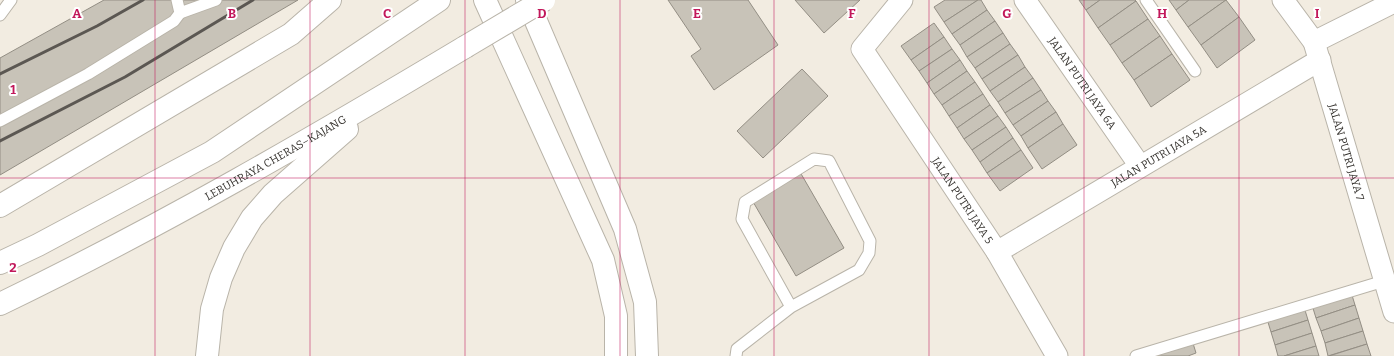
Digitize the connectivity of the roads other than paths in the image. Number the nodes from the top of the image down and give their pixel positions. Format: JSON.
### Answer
{"nodes":[{"id":1,"x":11,"y":0,"type":"edge"},
{"id":2,"x":177,"y":0,"type":"edge"},
{"id":3,"x":216,"y":0,"type":"edge"},
{"id":4,"x":330,"y":0,"type":"edge"},
{"id":5,"x":439,"y":0,"type":"edge"},
{"id":6,"x":485,"y":0,"type":"edge"},
{"id":7,"x":527,"y":0,"type":"edge"},
{"id":8,"x":544,"y":0,"type":"edge"},
{"id":9,"x":902,"y":0,"type":"edge"},
{"id":10,"x":1025,"y":0,"type":"edge"},
{"id":11,"x":1146,"y":0,"type":"edge"},
{"id":12,"x":1283,"y":0,"type":"edge"},
{"id":13,"x":1394,"y":2,"type":"edge"},
{"id":14,"x":180,"y":13,"type":"junction"},
{"id":15,"x":0,"y":15,"type":"edge"},
{"id":16,"x":1317,"y":51,"type":"junction"},
{"id":17,"x":1195,"y":71,"type":"dead end"},
{"id":18,"x":389,"y":93,"type":"junction"},
{"id":19,"x":0,"y":121,"type":"edge"},
{"id":20,"x":1140,"y":166,"type":"junction"},
{"id":21,"x":0,"y":206,"type":"edge"},
{"id":22,"x":997,"y":252,"type":"junction"},
{"id":23,"x":0,"y":263,"type":"edge"},
{"id":24,"x":1384,"y":281,"type":"junction"},
{"id":25,"x":0,"y":304,"type":"edge"},
{"id":26,"x":791,"y":307,"type":"junction"},
{"id":27,"x":1394,"y":312,"type":"edge"},
{"id":28,"x":207,"y":356,"type":"edge"},
{"id":29,"x":616,"y":356,"type":"edge"},
{"id":30,"x":647,"y":356,"type":"edge"},
{"id":31,"x":736,"y":356,"type":"edge"},
{"id":32,"x":1057,"y":356,"type":"edge"},
{"id":33,"x":1136,"y":356,"type":"edge"}],
"edges":[{"from":1,"to":15,"type":"lane"},
{"from":2,"to":14,"type":"lane"},
{"from":3,"to":14,"type":"lane"},
{"from":4,"to":21,"type":"highway"},
{"from":5,"to":23,"type":"highway"},
{"from":6,"to":29,"type":"highway"},
{"from":7,"to":30,"type":"highway"},
{"from":8,"to":18,"type":"highway","name":"LEBUHRAYA CHERAS–KAJANG","bridge":true},
{"from":9,"to":22,"type":"street","name":"JALAN PUTRI JAYA 5"},
{"from":10,"to":20,"type":"street","name":"JALAN PUTRI JAYA 6A"},
{"from":11,"to":17,"type":"lane"},
{"from":12,"to":16,"type":"street","name":"JALAN PUTRI JAYA 7"},
{"from":13,"to":16,"type":"street","name":"JALAN PUTRI JAYA 5A"},
{"from":14,"to":19,"type":"lane"},
{"from":16,"to":20,"type":"street","name":"JALAN PUTRI JAYA 5A"},
{"from":16,"to":24,"type":"street","name":"JALAN PUTRI JAYA 7"},
{"from":18,"to":25,"type":"highway","name":"LEBUHRAYA CHERAS–KAJANG"},
{"from":18,"to":28,"type":"highway"},
{"from":20,"to":22,"type":"street","name":"JALAN PUTRI JAYA 5A"},
{"from":22,"to":32,"type":"street","name":"JALAN PUTRI JAYA 5"},
{"from":24,"to":27,"type":"street","name":"JALAN PUTRI JAYA 7"},
{"from":24,"to":33,"type":"lane"},
{"from":26,"to":26,"type":"lane"},
{"from":26,"to":31,"type":"lane"}]}
